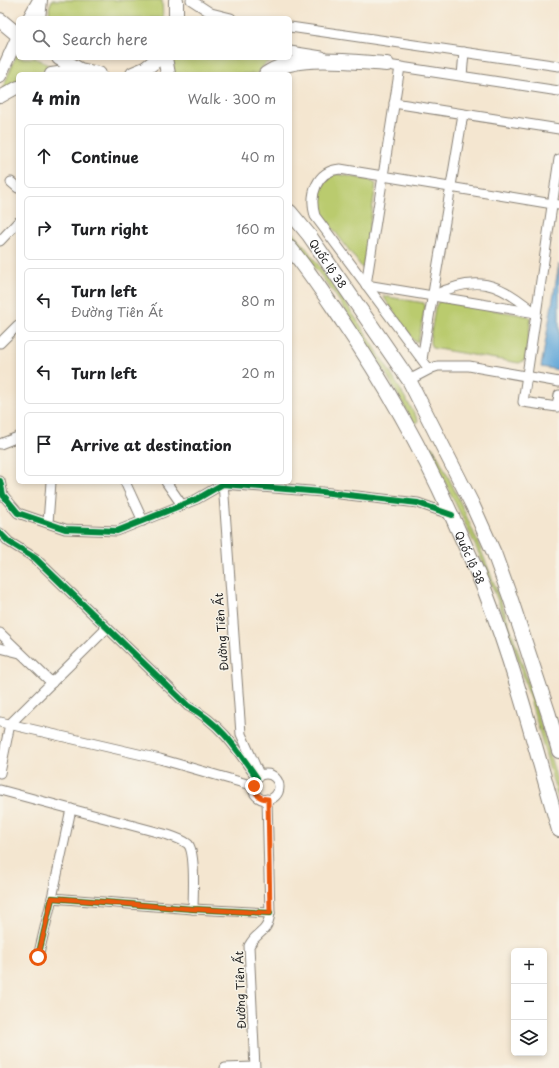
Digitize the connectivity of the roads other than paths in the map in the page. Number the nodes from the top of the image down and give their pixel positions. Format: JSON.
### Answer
{"nodes":[{"id":1,"x":40,"y":0,"type":"edge"},
{"id":2,"x":176,"y":0,"type":"edge"},
{"id":3,"x":191,"y":0,"type":"edge"},
{"id":4,"x":29,"y":16,"type":"edge"},
{"id":5,"x":38,"y":16,"type":"edge"},
{"id":6,"x":176,"y":16,"type":"edge"},
{"id":7,"x":223,"y":16,"type":"edge"},
{"id":8,"x":0,"y":20,"type":"edge"},
{"id":9,"x":292,"y":27,"type":"edge"},
{"id":10,"x":16,"y":34,"type":"edge"},
{"id":11,"x":16,"y":40,"type":"edge"},
{"id":12,"x":292,"y":51,"type":"edge"},
{"id":13,"x":464,"y":52,"type":"junction"},
{"id":14,"x":63,"y":60,"type":"edge"},
{"id":15,"x":156,"y":60,"type":"edge"},
{"id":16,"x":165,"y":60,"type":"edge"},
{"id":17,"x":393,"y":66,"type":"junction"},
{"id":18,"x":559,"y":66,"type":"edge"},
{"id":19,"x":80,"y":70,"type":"junction"},
{"id":20,"x":66,"y":72,"type":"edge"},
{"id":21,"x":90,"y":72,"type":"edge"},
{"id":22,"x":138,"y":72,"type":"edge"},
{"id":23,"x":168,"y":72,"type":"edge"},
{"id":24,"x":270,"y":72,"type":"edge"},
{"id":25,"x":0,"y":76,"type":"edge"},
{"id":26,"x":462,"y":76,"type":"junction"},
{"id":27,"x":16,"y":88,"type":"edge"},
{"id":28,"x":559,"y":91,"type":"edge"},
{"id":29,"x":0,"y":97,"type":"edge"},
{"id":30,"x":394,"y":103,"type":"junction"},
{"id":31,"x":463,"y":114,"type":"junction"},
{"id":32,"x":559,"y":129,"type":"edge"},
{"id":33,"x":559,"y":158,"type":"edge"},
{"id":34,"x":383,"y":176,"type":"junction"},
{"id":35,"x":10,"y":182,"type":"dead end"},
{"id":36,"x":16,"y":186,"type":"edge"},
{"id":37,"x":451,"y":187,"type":"junction"},
{"id":38,"x":556,"y":204,"type":"edge"},
{"id":39,"x":292,"y":214,"type":"edge"},
{"id":40,"x":16,"y":224,"type":"edge"},
{"id":41,"x":0,"y":241,"type":"edge"},
{"id":42,"x":292,"y":251,"type":"edge"},
{"id":43,"x":366,"y":285,"type":"junction"},
{"id":44,"x":432,"y":296,"type":"junction"},
{"id":45,"x":536,"y":313,"type":"junction"},
{"id":46,"x":16,"y":327,"type":"edge"},
{"id":47,"x":0,"y":329,"type":"edge"},
{"id":48,"x":3,"y":340,"type":"edge"},
{"id":49,"x":0,"y":350,"type":"edge"},
{"id":50,"x":422,"y":359,"type":"junction"},
{"id":51,"x":429,"y":369,"type":"junction"},
{"id":52,"x":527,"y":377,"type":"junction"},
{"id":53,"x":409,"y":380,"type":"junction"},
{"id":54,"x":559,"y":382,"type":"edge"},
{"id":55,"x":559,"y":395,"type":"edge"},
{"id":56,"x":435,"y":430,"type":"junction"},
{"id":57,"x":16,"y":438,"type":"edge"},
{"id":58,"x":414,"y":440,"type":"junction"},
{"id":59,"x":0,"y":444,"type":"edge"},
{"id":60,"x":0,"y":481,"type":"edge"},
{"id":61,"x":52,"y":484,"type":"edge"},
{"id":62,"x":126,"y":484,"type":"edge"},
{"id":63,"x":167,"y":484,"type":"edge"},
{"id":64,"x":221,"y":484,"type":"edge"},
{"id":65,"x":223,"y":484,"type":"edge"},
{"id":66,"x":234,"y":484,"type":"edge"},
{"id":67,"x":182,"y":505,"type":"junction"},
{"id":68,"x":452,"y":515,"type":"junction"},
{"id":69,"x":143,"y":521,"type":"junction"},
{"id":70,"x":48,"y":523,"type":"junction"},
{"id":71,"x":0,"y":533,"type":"edge"},
{"id":72,"x":107,"y":628,"type":"junction"},
{"id":73,"x":0,"y":633,"type":"edge"},
{"id":74,"x":0,"y":648,"type":"edge"},
{"id":75,"x":22,"y":654,"type":"junction"},
{"id":76,"x":52,"y":683,"type":"junction"},
{"id":77,"x":0,"y":722,"type":"edge"},
{"id":78,"x":10,"y":724,"type":"junction"},
{"id":79,"x":559,"y":751,"type":"edge"},
{"id":80,"x":0,"y":773,"type":"edge"},
{"id":81,"x":257,"y":780,"type":"junction"},
{"id":82,"x":0,"y":790,"type":"edge"},
{"id":83,"x":268,"y":799,"type":"junction"},
{"id":84,"x":71,"y":809,"type":"junction"},
{"id":85,"x":559,"y":830,"type":"edge"},
{"id":86,"x":52,"y":898,"type":"junction"},
{"id":87,"x":193,"y":909,"type":"junction"},
{"id":88,"x":270,"y":913,"type":"junction"},
{"id":89,"x":38,"y":957,"type":"dead end"},
{"id":90,"x":254,"y":1067,"type":"edge"},
{"id":91,"x":225,"y":1068,"type":"edge"}],
"edges":[{"from":1,"to":4,"type":"main road"},
{"from":1,"to":5,"type":"highway"},
{"from":2,"to":6,"type":"highway"},
{"from":3,"to":7,"type":"street"},
{"from":8,"to":10,"type":"highway"},
{"from":9,"to":13,"type":"street"},
{"from":11,"to":25,"type":"main road"},
{"from":12,"to":17,"type":"street"},
{"from":13,"to":18,"type":"street"},
{"from":13,"to":26,"type":"street"},
{"from":14,"to":19,"type":"highway"},
{"from":15,"to":22,"type":"highway"},
{"from":16,"to":23,"type":"highway"},
{"from":17,"to":24,"type":"highway"},
{"from":17,"to":26,"type":"street"},
{"from":17,"to":30,"type":"street"},
{"from":19,"to":20,"type":"main road"},
{"from":19,"to":21,"type":"highway"},
{"from":26,"to":28,"type":"street"},
{"from":27,"to":29,"type":"main road"},
{"from":30,"to":31,"type":"street"},
{"from":30,"to":34,"type":"street"},
{"from":31,"to":32,"type":"street"},
{"from":31,"to":37,"type":"street"},
{"from":33,"to":38,"type":"street"},
{"from":34,"to":37,"type":"street"},
{"from":34,"to":43,"type":"street"},
{"from":34,"to":43,"type":"street"},
{"from":35,"to":36,"type":"street"},
{"from":37,"to":38,"type":"street"},
{"from":37,"to":44,"type":"street"},
{"from":38,"to":45,"type":"street"},
{"from":39,"to":53,"type":"highway","name":"Quốc lộ 38"},
{"from":40,"to":41,"type":"street"},
{"from":42,"to":58,"type":"highway","name":"Quốc lộ 38"},
{"from":43,"to":44,"type":"street"},
{"from":43,"to":50,"type":"street"},
{"from":44,"to":45,"type":"street"},
{"from":44,"to":45,"type":"street"},
{"from":44,"to":50,"type":"street"},
{"from":45,"to":52,"type":"street"},
{"from":46,"to":48,"type":"street"},
{"from":47,"to":48,"type":"street"},
{"from":48,"to":49,"type":"street"},
{"from":50,"to":51,"type":"street"},
{"from":51,"to":52,"type":"street"},
{"from":51,"to":53,"type":"street"},
{"from":52,"to":54,"type":"street"},
{"from":52,"to":55,"type":"street"},
{"from":53,"to":56,"type":"highway","name":"Quốc lộ 38"},
{"from":56,"to":58,"type":"highway"},
{"from":56,"to":79,"type":"highway","name":"Quốc lộ 38"},
{"from":57,"to":59,"type":"street"},
{"from":58,"to":68,"type":"highway","name":"Quốc lộ 38"},
{"from":60,"to":70,"type":"street"},
{"from":61,"to":70,"type":"street"},
{"from":62,"to":69,"type":"street"},
{"from":63,"to":67,"type":"street"},
{"from":64,"to":67,"type":"street"},
{"from":65,"to":81,"type":"street","name":"Đường Tiên Ất"},
{"from":66,"to":68,"type":"street"},
{"from":67,"to":69,"type":"street"},
{"from":68,"to":85,"type":"highway","name":"Quốc lộ 38"},
{"from":69,"to":70,"type":"street"},
{"from":71,"to":72,"type":"street"},
{"from":72,"to":76,"type":"street"},
{"from":72,"to":81,"type":"street"},
{"from":73,"to":75,"type":"street"},
{"from":74,"to":75,"type":"street"},
{"from":75,"to":76,"type":"street"},
{"from":76,"to":78,"type":"street"},
{"from":77,"to":78,"type":"street"},
{"from":78,"to":80,"type":"street"},
{"from":78,"to":81,"type":"street"},
{"from":81,"to":83,"type":"street"},
{"from":81,"to":83,"type":"street"},
{"from":82,"to":84,"type":"street"},
{"from":83,"to":88,"type":"street","name":"Đường Tiên Ất"},
{"from":84,"to":86,"type":"street"},
{"from":84,"to":87,"type":"street"},
{"from":86,"to":87,"type":"street"},
{"from":86,"to":89,"type":"street"},
{"from":87,"to":88,"type":"street"},
{"from":88,"to":90,"type":"street","name":"Đường Tiên Ất"},
{"from":90,"to":91,"type":"street"}]}
